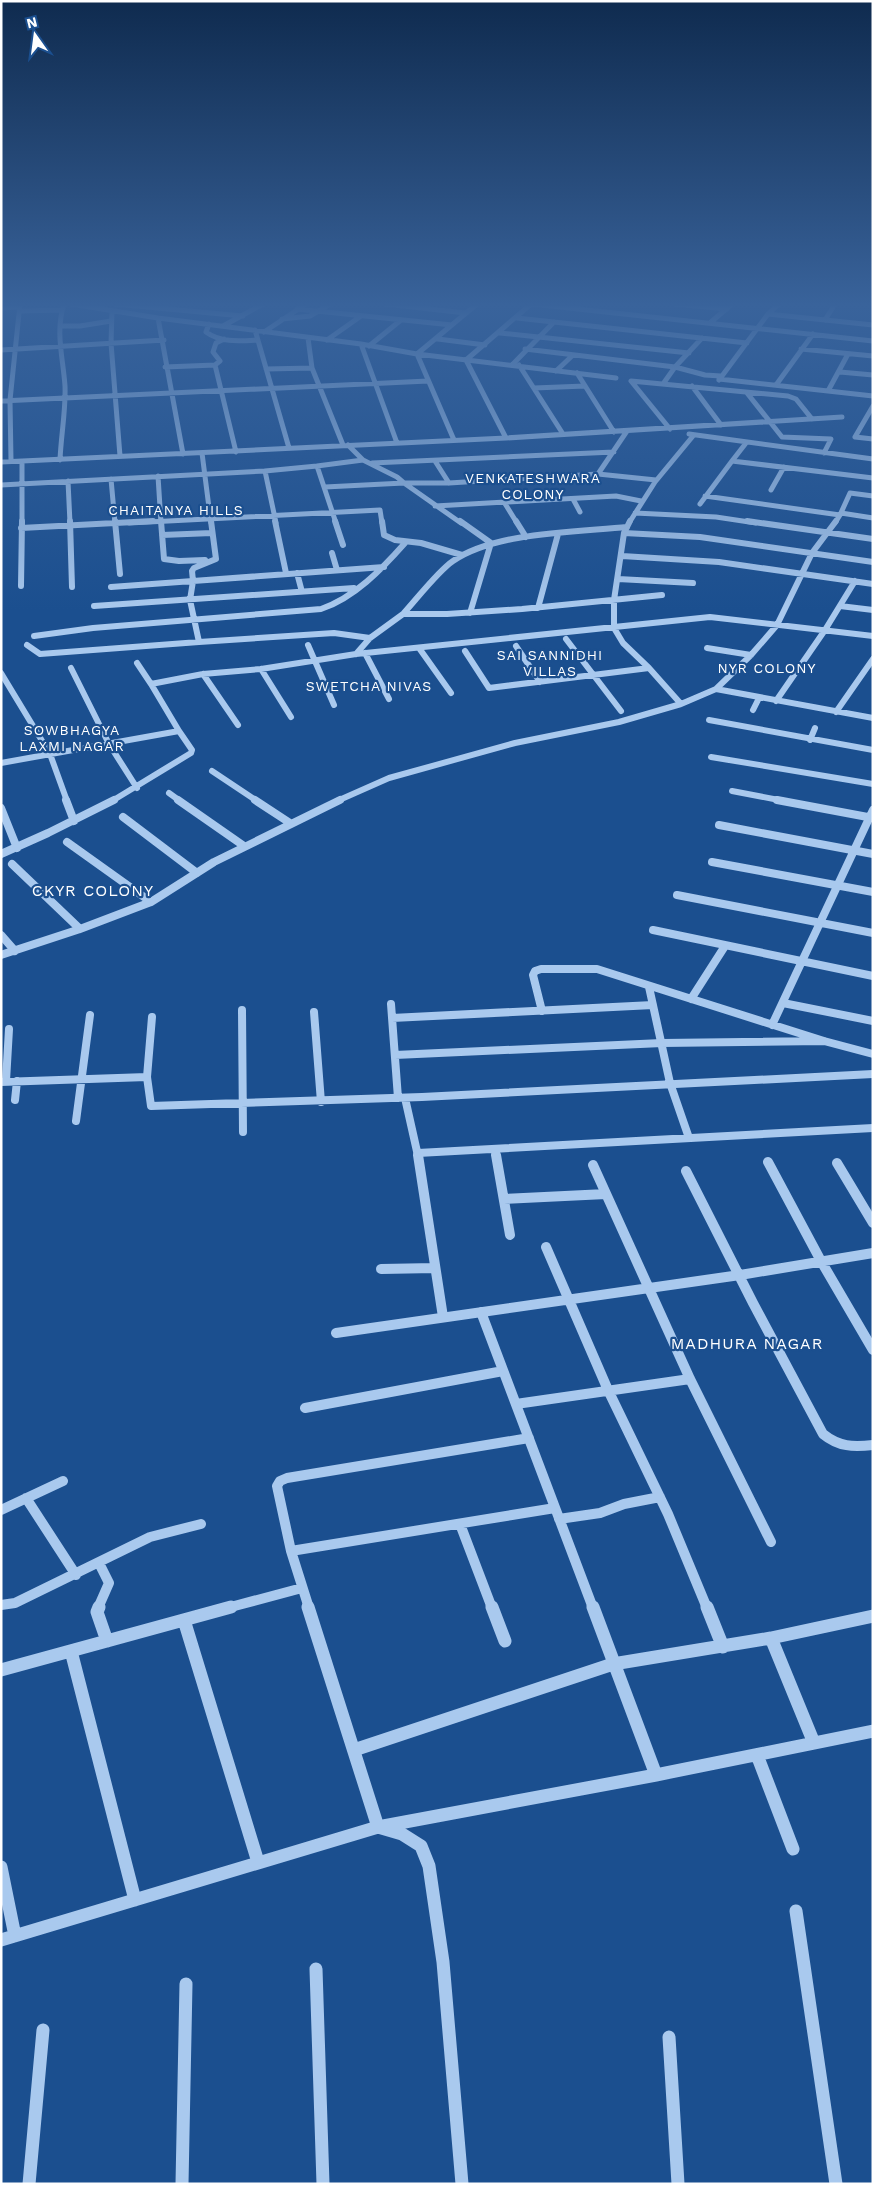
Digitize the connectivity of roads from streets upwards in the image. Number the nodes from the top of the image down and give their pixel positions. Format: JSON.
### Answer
{"nodes":[{"id":1,"x":10,"y":406,"type":"edge"},
{"id":2,"x":63,"y":406,"type":"edge"},
{"id":3,"x":116,"y":406,"type":"edge"},
{"id":4,"x":173,"y":406,"type":"edge"},
{"id":5,"x":225,"y":406,"type":"edge"},
{"id":6,"x":277,"y":406,"type":"edge"},
{"id":7,"x":328,"y":406,"type":"edge"},
{"id":8,"x":384,"y":406,"type":"edge"},
{"id":9,"x":439,"y":406,"type":"edge"},
{"id":10,"x":490,"y":406,"type":"edge"},
{"id":11,"x":545,"y":406,"type":"edge"},
{"id":12,"x":597,"y":406,"type":"edge"},
{"id":13,"x":652,"y":406,"type":"edge"},
{"id":14,"x":707,"y":406,"type":"edge"},
{"id":15,"x":757,"y":406,"type":"edge"},
{"id":16,"x":801,"y":406,"type":"edge"},
{"id":17,"x":873,"y":406,"type":"edge"},
{"id":18,"x":842,"y":417,"type":"dead end"},
{"id":19,"x":812,"y":419,"type":"junction"},
{"id":20,"x":769,"y":422,"type":"junction"},
{"id":21,"x":721,"y":425,"type":"junction"},
{"id":22,"x":672,"y":428,"type":"junction"},
{"id":23,"x":627,"y":431,"type":"junction"},
{"id":24,"x":614,"y":432,"type":"junction"},
{"id":25,"x":563,"y":434,"type":"junction"},
{"id":26,"x":693,"y":436,"type":"junction"},
{"id":27,"x":506,"y":438,"type":"junction"},
{"id":28,"x":873,"y":439,"type":"edge"},
{"id":29,"x":454,"y":440,"type":"junction"},
{"id":30,"x":397,"y":443,"type":"junction"},
{"id":31,"x":746,"y":443,"type":"junction"},
{"id":32,"x":346,"y":445,"type":"junction"},
{"id":33,"x":289,"y":448,"type":"junction"},
{"id":34,"x":236,"y":452,"type":"junction"},
{"id":35,"x":614,"y":452,"type":"junction"},
{"id":36,"x":202,"y":453,"type":"junction"},
{"id":37,"x":824,"y":453,"type":"junction"},
{"id":38,"x":183,"y":454,"type":"junction"},
{"id":39,"x":120,"y":456,"type":"junction"},
{"id":40,"x":873,"y":459,"type":"edge"},
{"id":41,"x":60,"y":460,"type":"junction"},
{"id":42,"x":363,"y":460,"type":"junction"},
{"id":43,"x":732,"y":460,"type":"junction"},
{"id":44,"x":435,"y":461,"type":"junction"},
{"id":45,"x":1,"y":462,"type":"edge"},
{"id":46,"x":11,"y":462,"type":"junction"},
{"id":47,"x":22,"y":462,"type":"junction"},
{"id":48,"x":370,"y":463,"type":"junction"},
{"id":49,"x":318,"y":466,"type":"junction"},
{"id":50,"x":784,"y":467,"type":"junction"},
{"id":51,"x":264,"y":471,"type":"junction"},
{"id":52,"x":205,"y":474,"type":"junction"},
{"id":53,"x":598,"y":474,"type":"junction"},
{"id":54,"x":158,"y":476,"type":"junction"},
{"id":55,"x":873,"y":478,"type":"edge"},
{"id":56,"x":111,"y":479,"type":"junction"},
{"id":57,"x":656,"y":480,"type":"junction"},
{"id":58,"x":68,"y":481,"type":"junction"},
{"id":59,"x":22,"y":483,"type":"junction"},
{"id":60,"x":404,"y":483,"type":"junction"},
{"id":61,"x":449,"y":483,"type":"junction"},
{"id":62,"x":1,"y":485,"type":"edge"},
{"id":63,"x":325,"y":488,"type":"junction"},
{"id":64,"x":771,"y":490,"type":"dead end"},
{"id":65,"x":705,"y":496,"type":"junction"},
{"id":66,"x":873,"y":496,"type":"edge"},
{"id":67,"x":572,"y":499,"type":"junction"},
{"id":68,"x":640,"y":500,"type":"junction"},
{"id":69,"x":504,"y":502,"type":"junction"},
{"id":70,"x":700,"y":504,"type":"dead end"},
{"id":71,"x":435,"y":506,"type":"junction"},
{"id":72,"x":333,"y":511,"type":"junction"},
{"id":73,"x":580,"y":512,"type":"dead end"},
{"id":74,"x":635,"y":513,"type":"junction"},
{"id":75,"x":272,"y":514,"type":"junction"},
{"id":76,"x":840,"y":514,"type":"junction"},
{"id":77,"x":209,"y":518,"type":"junction"},
{"id":78,"x":873,"y":518,"type":"edge"},
{"id":79,"x":162,"y":520,"type":"junction"},
{"id":80,"x":115,"y":523,"type":"junction"},
{"id":81,"x":69,"y":525,"type":"junction"},
{"id":82,"x":21,"y":528,"type":"junction"},
{"id":83,"x":625,"y":530,"type":"junction"},
{"id":84,"x":212,"y":533,"type":"junction"},
{"id":85,"x":829,"y":533,"type":"junction"},
{"id":86,"x":558,"y":534,"type":"junction"},
{"id":87,"x":162,"y":535,"type":"junction"},
{"id":88,"x":526,"y":536,"type":"junction"},
{"id":89,"x":873,"y":539,"type":"edge"},
{"id":90,"x":405,"y":543,"type":"junction"},
{"id":91,"x":491,"y":543,"type":"junction"},
{"id":92,"x":343,"y":544,"type":"dead end"},
{"id":93,"x":332,"y":553,"type":"dead end"},
{"id":94,"x":812,"y":553,"type":"junction"},
{"id":95,"x":462,"y":555,"type":"junction"},
{"id":96,"x":622,"y":556,"type":"junction"},
{"id":97,"x":216,"y":559,"type":"junction"},
{"id":98,"x":873,"y":562,"type":"edge"},
{"id":99,"x":384,"y":566,"type":"junction"},
{"id":100,"x":337,"y":570,"type":"junction"},
{"id":101,"x":286,"y":573,"type":"junction"},
{"id":102,"x":297,"y":573,"type":"junction"},
{"id":103,"x":120,"y":574,"type":"dead end"},
{"id":104,"x":803,"y":574,"type":"junction"},
{"id":105,"x":618,"y":579,"type":"junction"},
{"id":106,"x":193,"y":581,"type":"junction"},
{"id":107,"x":855,"y":581,"type":"junction"},
{"id":108,"x":693,"y":583,"type":"dead end"},
{"id":109,"x":873,"y":584,"type":"edge"},
{"id":110,"x":21,"y":586,"type":"dead end"},
{"id":111,"x":72,"y":587,"type":"dead end"},
{"id":112,"x":111,"y":587,"type":"dead end"},
{"id":113,"x":354,"y":588,"type":"junction"},
{"id":114,"x":302,"y":592,"type":"junction"},
{"id":115,"x":662,"y":595,"type":"dead end"},
{"id":116,"x":190,"y":600,"type":"junction"},
{"id":117,"x":614,"y":600,"type":"junction"},
{"id":118,"x":94,"y":606,"type":"dead end"},
{"id":119,"x":840,"y":606,"type":"junction"},
{"id":120,"x":538,"y":608,"type":"junction"},
{"id":121,"x":873,"y":610,"type":"edge"},
{"id":122,"x":470,"y":612,"type":"junction"},
{"id":123,"x":403,"y":614,"type":"junction"},
{"id":124,"x":195,"y":621,"type":"junction"},
{"id":125,"x":777,"y":625,"type":"junction"},
{"id":126,"x":614,"y":628,"type":"junction"},
{"id":127,"x":825,"y":630,"type":"junction"},
{"id":128,"x":34,"y":636,"type":"dead end"},
{"id":129,"x":873,"y":636,"type":"edge"},
{"id":130,"x":370,"y":638,"type":"junction"},
{"id":131,"x":566,"y":640,"type":"dead end"},
{"id":132,"x":199,"y":642,"type":"junction"},
{"id":133,"x":28,"y":645,"type":"dead end"},
{"id":134,"x":308,"y":645,"type":"dead end"},
{"id":135,"x":516,"y":646,"type":"dead end"},
{"id":136,"x":419,"y":648,"type":"junction"},
{"id":137,"x":707,"y":648,"type":"dead end"},
{"id":138,"x":466,"y":652,"type":"dead end"},
{"id":139,"x":365,"y":653,"type":"junction"},
{"id":140,"x":356,"y":654,"type":"junction"},
{"id":141,"x":752,"y":655,"type":"junction"},
{"id":142,"x":873,"y":659,"type":"edge"},
{"id":143,"x":313,"y":660,"type":"junction"},
{"id":144,"x":137,"y":663,"type":"dead end"},
{"id":145,"x":71,"y":668,"type":"dead end"},
{"id":146,"x":261,"y":668,"type":"junction"},
{"id":147,"x":649,"y":668,"type":"junction"},
{"id":148,"x":1,"y":673,"type":"edge"},
{"id":149,"x":203,"y":674,"type":"junction"},
{"id":150,"x":594,"y":675,"type":"junction"},
{"id":151,"x":540,"y":682,"type":"junction"},
{"id":152,"x":151,"y":684,"type":"junction"},
{"id":153,"x":716,"y":689,"type":"junction"},
{"id":154,"x":451,"y":693,"type":"dead end"},
{"id":155,"x":758,"y":698,"type":"junction"},
{"id":156,"x":390,"y":699,"type":"dead end"},
{"id":157,"x":776,"y":700,"type":"junction"},
{"id":158,"x":681,"y":704,"type":"junction"},
{"id":159,"x":334,"y":705,"type":"dead end"},
{"id":160,"x":752,"y":710,"type":"dead end"},
{"id":161,"x":621,"y":711,"type":"dead end"},
{"id":162,"x":836,"y":712,"type":"junction"},
{"id":163,"x":291,"y":717,"type":"dead end"},
{"id":164,"x":873,"y":718,"type":"edge"},
{"id":165,"x":709,"y":720,"type":"dead end"},
{"id":166,"x":238,"y":724,"type":"dead end"},
{"id":167,"x":815,"y":728,"type":"dead end"},
{"id":168,"x":179,"y":731,"type":"junction"},
{"id":169,"x":810,"y":740,"type":"junction"},
{"id":170,"x":109,"y":744,"type":"junction"},
{"id":171,"x":873,"y":750,"type":"edge"},
{"id":172,"x":50,"y":754,"type":"junction"},
{"id":173,"x":711,"y":757,"type":"dead end"},
{"id":174,"x":1,"y":763,"type":"edge"},
{"id":175,"x":212,"y":771,"type":"dead end"},
{"id":176,"x":873,"y":784,"type":"edge"},
{"id":177,"x":136,"y":788,"type":"junction"},
{"id":178,"x":732,"y":791,"type":"dead end"},
{"id":179,"x":169,"y":793,"type":"dead end"},
{"id":180,"x":1,"y":808,"type":"edge"},
{"id":181,"x":872,"y":815,"type":"edge"},
{"id":182,"x":122,"y":817,"type":"dead end"},
{"id":183,"x":74,"y":821,"type":"junction"},
{"id":184,"x":290,"y":823,"type":"junction"},
{"id":185,"x":720,"y":825,"type":"dead end"},
{"id":186,"x":67,"y":842,"type":"dead end"},
{"id":187,"x":244,"y":846,"type":"junction"},
{"id":188,"x":18,"y":848,"type":"junction"},
{"id":189,"x":854,"y":850,"type":"junction"},
{"id":190,"x":1,"y":854,"type":"edge"},
{"id":191,"x":873,"y":854,"type":"edge"},
{"id":192,"x":712,"y":862,"type":"dead end"},
{"id":193,"x":12,"y":864,"type":"dead end"},
{"id":194,"x":197,"y":873,"type":"junction"},
{"id":195,"x":836,"y":886,"type":"junction"},
{"id":196,"x":873,"y":892,"type":"edge"},
{"id":197,"x":676,"y":895,"type":"dead end"},
{"id":198,"x":151,"y":902,"type":"junction"},
{"id":199,"x":820,"y":922,"type":"junction"},
{"id":200,"x":80,"y":929,"type":"junction"},
{"id":201,"x":653,"y":930,"type":"dead end"},
{"id":202,"x":873,"y":933,"type":"edge"},
{"id":203,"x":1,"y":935,"type":"edge"},
{"id":204,"x":725,"y":946,"type":"junction"},
{"id":205,"x":15,"y":951,"type":"junction"},
{"id":206,"x":1,"y":955,"type":"edge"},
{"id":207,"x":802,"y":963,"type":"junction"},
{"id":208,"x":873,"y":976,"type":"edge"},
{"id":209,"x":649,"y":987,"type":"junction"},
{"id":210,"x":692,"y":999,"type":"junction"},
{"id":211,"x":783,"y":1003,"type":"junction"},
{"id":212,"x":391,"y":1004,"type":"dead end"},
{"id":213,"x":653,"y":1005,"type":"junction"},
{"id":214,"x":242,"y":1010,"type":"dead end"},
{"id":215,"x":542,"y":1011,"type":"junction"},
{"id":216,"x":314,"y":1012,"type":"dead end"},
{"id":217,"x":90,"y":1014,"type":"dead end"},
{"id":218,"x":152,"y":1017,"type":"dead end"},
{"id":219,"x":392,"y":1018,"type":"junction"},
{"id":220,"x":873,"y":1021,"type":"edge"},
{"id":221,"x":772,"y":1025,"type":"junction"},
{"id":222,"x":9,"y":1029,"type":"dead end"},
{"id":223,"x":824,"y":1041,"type":"junction"},
{"id":224,"x":662,"y":1043,"type":"junction"},
{"id":225,"x":873,"y":1054,"type":"edge"},
{"id":226,"x":395,"y":1055,"type":"junction"},
{"id":227,"x":873,"y":1074,"type":"edge"},
{"id":228,"x":147,"y":1077,"type":"junction"},
{"id":229,"x":82,"y":1078,"type":"junction"},
{"id":230,"x":4,"y":1081,"type":"edge"},
{"id":231,"x":17,"y":1081,"type":"junction"},
{"id":232,"x":670,"y":1083,"type":"junction"},
{"id":233,"x":402,"y":1098,"type":"junction"},
{"id":234,"x":15,"y":1100,"type":"dead end"},
{"id":235,"x":320,"y":1102,"type":"junction"},
{"id":236,"x":243,"y":1104,"type":"junction"},
{"id":237,"x":76,"y":1121,"type":"dead end"},
{"id":238,"x":873,"y":1128,"type":"edge"},
{"id":239,"x":243,"y":1132,"type":"dead end"},
{"id":240,"x":689,"y":1138,"type":"junction"},
{"id":241,"x":495,"y":1148,"type":"junction"},
{"id":242,"x":418,"y":1153,"type":"junction"},
{"id":243,"x":768,"y":1162,"type":"dead end"},
{"id":244,"x":837,"y":1163,"type":"dead end"},
{"id":245,"x":593,"y":1165,"type":"dead end"},
{"id":246,"x":686,"y":1170,"type":"dead end"},
{"id":247,"x":606,"y":1194,"type":"junction"},
{"id":248,"x":504,"y":1199,"type":"junction"},
{"id":249,"x":873,"y":1223,"type":"edge"},
{"id":250,"x":510,"y":1234,"type":"dead end"},
{"id":251,"x":546,"y":1247,"type":"dead end"},
{"id":252,"x":873,"y":1254,"type":"edge"},
{"id":253,"x":821,"y":1261,"type":"junction"},
{"id":254,"x":435,"y":1268,"type":"junction"},
{"id":255,"x":381,"y":1269,"type":"dead end"},
{"id":256,"x":740,"y":1276,"type":"junction"},
{"id":257,"x":648,"y":1287,"type":"junction"},
{"id":258,"x":569,"y":1299,"type":"junction"},
{"id":259,"x":481,"y":1312,"type":"junction"},
{"id":260,"x":443,"y":1317,"type":"junction"},
{"id":261,"x":336,"y":1333,"type":"dead end"},
{"id":262,"x":873,"y":1350,"type":"edge"},
{"id":263,"x":503,"y":1371,"type":"junction"},
{"id":264,"x":690,"y":1379,"type":"junction"},
{"id":265,"x":608,"y":1390,"type":"junction"},
{"id":266,"x":516,"y":1404,"type":"junction"},
{"id":267,"x":305,"y":1408,"type":"dead end"},
{"id":268,"x":529,"y":1438,"type":"junction"},
{"id":269,"x":873,"y":1444,"type":"edge"},
{"id":270,"x":63,"y":1480,"type":"dead end"},
{"id":271,"x":660,"y":1497,"type":"junction"},
{"id":272,"x":26,"y":1498,"type":"junction"},
{"id":273,"x":555,"y":1508,"type":"junction"},
{"id":274,"x":1,"y":1510,"type":"edge"},
{"id":275,"x":559,"y":1519,"type":"junction"},
{"id":276,"x":201,"y":1524,"type":"dead end"},
{"id":277,"x":460,"y":1524,"type":"junction"},
{"id":278,"x":771,"y":1542,"type":"dead end"},
{"id":279,"x":291,"y":1551,"type":"junction"},
{"id":280,"x":99,"y":1563,"type":"junction"},
{"id":281,"x":76,"y":1575,"type":"junction"},
{"id":282,"x":302,"y":1588,"type":"junction"},
{"id":283,"x":1,"y":1605,"type":"edge"},
{"id":284,"x":873,"y":1616,"type":"edge"},
{"id":285,"x":184,"y":1620,"type":"junction"},
{"id":286,"x":771,"y":1638,"type":"junction"},
{"id":287,"x":107,"y":1641,"type":"junction"},
{"id":288,"x":505,"y":1641,"type":"dead end"},
{"id":289,"x":723,"y":1647,"type":"junction"},
{"id":290,"x":71,"y":1651,"type":"junction"},
{"id":291,"x":613,"y":1664,"type":"junction"},
{"id":292,"x":1,"y":1670,"type":"edge"},
{"id":293,"x":873,"y":1731,"type":"edge"},
{"id":294,"x":814,"y":1743,"type":"junction"},
{"id":295,"x":354,"y":1750,"type":"junction"},
{"id":296,"x":757,"y":1755,"type":"junction"},
{"id":297,"x":656,"y":1776,"type":"junction"},
{"id":298,"x":378,"y":1827,"type":"junction"},
{"id":299,"x":793,"y":1848,"type":"dead end"},
{"id":300,"x":258,"y":1862,"type":"junction"},
{"id":301,"x":1,"y":1867,"type":"edge"},
{"id":302,"x":135,"y":1900,"type":"junction"},
{"id":303,"x":796,"y":1911,"type":"dead end"},
{"id":304,"x":15,"y":1936,"type":"junction"},
{"id":305,"x":1,"y":1940,"type":"edge"},
{"id":306,"x":316,"y":1969,"type":"dead end"},
{"id":307,"x":186,"y":1984,"type":"dead end"},
{"id":308,"x":43,"y":2030,"type":"dead end"},
{"id":309,"x":669,"y":2037,"type":"dead end"},
{"id":310,"x":29,"y":2184,"type":"edge"},
{"id":311,"x":182,"y":2184,"type":"edge"},
{"id":312,"x":322,"y":2184,"type":"edge"},
{"id":313,"x":462,"y":2184,"type":"edge"},
{"id":314,"x":678,"y":2184,"type":"edge"},
{"id":315,"x":836,"y":2184,"type":"edge"}],
"edges":[{"from":1,"to":46,"type":"street"},
{"from":2,"to":41,"type":"street"},
{"from":3,"to":39,"type":"street"},
{"from":4,"to":38,"type":"street"},
{"from":5,"to":34,"type":"street"},
{"from":6,"to":33,"type":"street"},
{"from":7,"to":32,"type":"street"},
{"from":8,"to":30,"type":"street"},
{"from":9,"to":29,"type":"street"},
{"from":10,"to":27,"type":"street"},
{"from":11,"to":25,"type":"street"},
{"from":12,"to":24,"type":"street"},
{"from":13,"to":22,"type":"street"},
{"from":14,"to":21,"type":"street"},
{"from":15,"to":20,"type":"street"},
{"from":16,"to":19,"type":"street"},
{"from":17,"to":28,"type":"street"},
{"from":18,"to":19,"type":"street"},
{"from":19,"to":20,"type":"street"},
{"from":20,"to":21,"type":"street"},
{"from":20,"to":37,"type":"street"},
{"from":21,"to":22,"type":"street"},
{"from":22,"to":23,"type":"street"},
{"from":22,"to":26,"type":"street"},
{"from":23,"to":24,"type":"street"},
{"from":23,"to":35,"type":"street"},
{"from":24,"to":25,"type":"street"},
{"from":25,"to":27,"type":"street"},
{"from":26,"to":31,"type":"street"},
{"from":26,"to":57,"type":"street"},
{"from":27,"to":29,"type":"street"},
{"from":29,"to":30,"type":"street"},
{"from":30,"to":32,"type":"street"},
{"from":31,"to":37,"type":"street"},
{"from":31,"to":43,"type":"street"},
{"from":32,"to":33,"type":"street"},
{"from":32,"to":42,"type":"street"},
{"from":33,"to":34,"type":"street"},
{"from":34,"to":36,"type":"street"},
{"from":35,"to":44,"type":"street"},
{"from":35,"to":53,"type":"street"},
{"from":36,"to":38,"type":"street"},
{"from":36,"to":52,"type":"street"},
{"from":37,"to":40,"type":"street"},
{"from":38,"to":39,"type":"street"},
{"from":39,"to":41,"type":"street"},
{"from":41,"to":47,"type":"street"},
{"from":42,"to":48,"type":"street"},
{"from":42,"to":49,"type":"street"},
{"from":43,"to":50,"type":"street"},
{"from":43,"to":65,"type":"street"},
{"from":44,"to":48,"type":"street"},
{"from":44,"to":61,"type":"street"},
{"from":45,"to":46,"type":"street"},
{"from":46,"to":47,"type":"street"},
{"from":47,"to":59,"type":"street"},
{"from":48,"to":60,"type":"street"},
{"from":49,"to":51,"type":"street"},
{"from":49,"to":63,"type":"street"},
{"from":50,"to":55,"type":"street"},
{"from":50,"to":64,"type":"street"},
{"from":51,"to":52,"type":"street"},
{"from":51,"to":75,"type":"street"},
{"from":52,"to":54,"type":"street"},
{"from":52,"to":77,"type":"street"},
{"from":53,"to":57,"type":"street"},
{"from":53,"to":61,"type":"street"},
{"from":54,"to":56,"type":"street"},
{"from":54,"to":79,"type":"street"},
{"from":56,"to":58,"type":"street"},
{"from":56,"to":80,"type":"street"},
{"from":57,"to":68,"type":"street"},
{"from":58,"to":59,"type":"street"},
{"from":58,"to":81,"type":"street"},
{"from":59,"to":62,"type":"street"},
{"from":59,"to":82,"type":"street"},
{"from":60,"to":61,"type":"street"},
{"from":60,"to":63,"type":"street"},
{"from":60,"to":71,"type":"street"},
{"from":63,"to":72,"type":"street"},
{"from":65,"to":70,"type":"street"},
{"from":65,"to":76,"type":"street"},
{"from":66,"to":76,"type":"street"},
{"from":67,"to":68,"type":"street"},
{"from":67,"to":69,"type":"street"},
{"from":67,"to":73,"type":"street"},
{"from":68,"to":74,"type":"street"},
{"from":69,"to":71,"type":"street"},
{"from":69,"to":88,"type":"street"},
{"from":71,"to":91,"type":"street"},
{"from":72,"to":75,"type":"street"},
{"from":72,"to":90,"type":"street"},
{"from":72,"to":92,"type":"street"},
{"from":74,"to":83,"type":"street"},
{"from":74,"to":85,"type":"street"},
{"from":75,"to":77,"type":"street"},
{"from":75,"to":101,"type":"street"},
{"from":76,"to":78,"type":"street"},
{"from":76,"to":85,"type":"street"},
{"from":77,"to":79,"type":"street"},
{"from":77,"to":84,"type":"street"},
{"from":79,"to":80,"type":"street"},
{"from":79,"to":87,"type":"street"},
{"from":80,"to":81,"type":"street"},
{"from":80,"to":103,"type":"street"},
{"from":81,"to":82,"type":"street"},
{"from":81,"to":111,"type":"street"},
{"from":82,"to":110,"type":"street"},
{"from":83,"to":86,"type":"street"},
{"from":83,"to":94,"type":"street"},
{"from":83,"to":96,"type":"street"},
{"from":84,"to":87,"type":"street"},
{"from":84,"to":97,"type":"street"},
{"from":85,"to":89,"type":"street"},
{"from":85,"to":94,"type":"street"},
{"from":86,"to":88,"type":"street"},
{"from":86,"to":120,"type":"street"},
{"from":87,"to":97,"type":"street"},
{"from":88,"to":91,"type":"street"},
{"from":90,"to":95,"type":"street"},
{"from":90,"to":99,"type":"street"},
{"from":91,"to":95,"type":"street"},
{"from":91,"to":122,"type":"street"},
{"from":93,"to":100,"type":"street"},
{"from":94,"to":98,"type":"street"},
{"from":94,"to":104,"type":"street"},
{"from":95,"to":123,"type":"street"},
{"from":96,"to":104,"type":"street"},
{"from":96,"to":105,"type":"street"},
{"from":97,"to":106,"type":"street"},
{"from":99,"to":100,"type":"street"},
{"from":99,"to":113,"type":"street"},
{"from":100,"to":102,"type":"street"},
{"from":101,"to":102,"type":"street"},
{"from":101,"to":106,"type":"street"},
{"from":102,"to":114,"type":"street"},
{"from":104,"to":107,"type":"street"},
{"from":104,"to":125,"type":"street"},
{"from":105,"to":108,"type":"street"},
{"from":105,"to":117,"type":"street"},
{"from":106,"to":112,"type":"street"},
{"from":106,"to":116,"type":"street"},
{"from":107,"to":109,"type":"street"},
{"from":107,"to":119,"type":"street"},
{"from":113,"to":114,"type":"street"},
{"from":113,"to":124,"type":"street"},
{"from":114,"to":116,"type":"street"},
{"from":115,"to":117,"type":"street"},
{"from":116,"to":118,"type":"street"},
{"from":116,"to":124,"type":"street"},
{"from":117,"to":120,"type":"street"},
{"from":117,"to":126,"type":"street"},
{"from":119,"to":121,"type":"street"},
{"from":119,"to":127,"type":"street"},
{"from":120,"to":122,"type":"street"},
{"from":122,"to":123,"type":"street"},
{"from":123,"to":130,"type":"street"},
{"from":124,"to":128,"type":"street"},
{"from":124,"to":132,"type":"street"},
{"from":125,"to":126,"type":"street"},
{"from":125,"to":127,"type":"street"},
{"from":125,"to":141,"type":"street"},
{"from":126,"to":136,"type":"street"},
{"from":126,"to":147,"type":"street"},
{"from":127,"to":129,"type":"street"},
{"from":127,"to":157,"type":"street"},
{"from":130,"to":132,"type":"street"},
{"from":130,"to":140,"type":"street"},
{"from":131,"to":150,"type":"street"},
{"from":132,"to":133,"type":"street"},
{"from":134,"to":143,"type":"street"},
{"from":135,"to":151,"type":"street"},
{"from":136,"to":139,"type":"street"},
{"from":136,"to":154,"type":"street"},
{"from":137,"to":141,"type":"street"},
{"from":138,"to":151,"type":"street"},
{"from":139,"to":140,"type":"street"},
{"from":139,"to":156,"type":"street"},
{"from":140,"to":143,"type":"street"},
{"from":141,"to":153,"type":"street"},
{"from":142,"to":162,"type":"street"},
{"from":143,"to":146,"type":"street"},
{"from":143,"to":159,"type":"street"},
{"from":144,"to":152,"type":"street"},
{"from":145,"to":170,"type":"street"},
{"from":146,"to":149,"type":"street"},
{"from":146,"to":163,"type":"street"},
{"from":147,"to":150,"type":"street"},
{"from":147,"to":158,"type":"street"},
{"from":148,"to":172,"type":"street"},
{"from":149,"to":152,"type":"street"},
{"from":149,"to":166,"type":"street"},
{"from":150,"to":151,"type":"street"},
{"from":150,"to":161,"type":"street"},
{"from":152,"to":168,"type":"street"},
{"from":153,"to":155,"type":"street"},
{"from":153,"to":158,"type":"street"},
{"from":155,"to":157,"type":"street"},
{"from":155,"to":160,"type":"street"},
{"from":157,"to":162,"type":"street"},
{"from":158,"to":184,"type":"street"},
{"from":162,"to":164,"type":"street"},
{"from":165,"to":169,"type":"street"},
{"from":167,"to":169,"type":"street"},
{"from":168,"to":170,"type":"street"},
{"from":168,"to":177,"type":"street"},
{"from":169,"to":171,"type":"street"},
{"from":170,"to":172,"type":"street"},
{"from":170,"to":177,"type":"street"},
{"from":172,"to":174,"type":"street"},
{"from":172,"to":183,"type":"street"},
{"from":173,"to":176,"type":"street"},
{"from":175,"to":184,"type":"street"},
{"from":177,"to":183,"type":"street"},
{"from":178,"to":181,"type":"street"},
{"from":179,"to":187,"type":"street"},
{"from":180,"to":188,"type":"street"},
{"from":181,"to":189,"type":"street"},
{"from":182,"to":194,"type":"street"},
{"from":183,"to":188,"type":"street"},
{"from":184,"to":187,"type":"street"},
{"from":185,"to":189,"type":"street"},
{"from":186,"to":198,"type":"street"},
{"from":187,"to":194,"type":"street"},
{"from":188,"to":190,"type":"street"},
{"from":189,"to":191,"type":"street"},
{"from":189,"to":195,"type":"street"},
{"from":192,"to":195,"type":"street"},
{"from":193,"to":200,"type":"street"},
{"from":194,"to":198,"type":"street"},
{"from":195,"to":196,"type":"street"},
{"from":195,"to":199,"type":"street"},
{"from":197,"to":199,"type":"street"},
{"from":198,"to":200,"type":"street"},
{"from":199,"to":202,"type":"street"},
{"from":199,"to":207,"type":"street"},
{"from":200,"to":205,"type":"street"},
{"from":201,"to":204,"type":"street"},
{"from":203,"to":205,"type":"street"},
{"from":204,"to":207,"type":"street"},
{"from":204,"to":210,"type":"street"},
{"from":205,"to":206,"type":"street"},
{"from":207,"to":208,"type":"street"},
{"from":207,"to":211,"type":"street"},
{"from":209,"to":210,"type":"street"},
{"from":209,"to":213,"type":"street"},
{"from":209,"to":215,"type":"street"},
{"from":210,"to":221,"type":"street"},
{"from":211,"to":220,"type":"street"},
{"from":211,"to":221,"type":"street"},
{"from":212,"to":219,"type":"street"},
{"from":213,"to":215,"type":"street"},
{"from":213,"to":224,"type":"street"},
{"from":214,"to":236,"type":"street"},
{"from":215,"to":219,"type":"street"},
{"from":216,"to":235,"type":"street"},
{"from":217,"to":229,"type":"street"},
{"from":218,"to":228,"type":"street"},
{"from":219,"to":226,"type":"street"},
{"from":221,"to":223,"type":"street"},
{"from":222,"to":230,"type":"street"},
{"from":223,"to":224,"type":"street"},
{"from":223,"to":225,"type":"street"},
{"from":224,"to":226,"type":"street"},
{"from":224,"to":232,"type":"street"},
{"from":226,"to":233,"type":"street"},
{"from":227,"to":232,"type":"street"},
{"from":228,"to":229,"type":"street"},
{"from":228,"to":236,"type":"street"},
{"from":229,"to":231,"type":"street"},
{"from":229,"to":237,"type":"street"},
{"from":230,"to":231,"type":"street"},
{"from":231,"to":234,"type":"street"},
{"from":232,"to":233,"type":"street"},
{"from":232,"to":240,"type":"street"},
{"from":233,"to":235,"type":"street"},
{"from":233,"to":242,"type":"street"},
{"from":235,"to":236,"type":"street"},
{"from":236,"to":239,"type":"street"},
{"from":238,"to":240,"type":"street"},
{"from":240,"to":241,"type":"street"},
{"from":241,"to":242,"type":"street"},
{"from":241,"to":248,"type":"street"},
{"from":242,"to":254,"type":"street"},
{"from":243,"to":253,"type":"street"},
{"from":244,"to":249,"type":"street"},
{"from":245,"to":247,"type":"street"},
{"from":246,"to":256,"type":"street"},
{"from":247,"to":248,"type":"street"},
{"from":247,"to":257,"type":"street"},
{"from":248,"to":250,"type":"street"},
{"from":251,"to":258,"type":"street"},
{"from":252,"to":253,"type":"street"},
{"from":253,"to":256,"type":"street"},
{"from":253,"to":262,"type":"street"},
{"from":254,"to":255,"type":"street"},
{"from":254,"to":260,"type":"street"},
{"from":256,"to":257,"type":"street"},
{"from":256,"to":269,"type":"street"},
{"from":257,"to":258,"type":"street"},
{"from":257,"to":264,"type":"street"},
{"from":258,"to":259,"type":"street"},
{"from":258,"to":265,"type":"street"},
{"from":259,"to":260,"type":"street"},
{"from":259,"to":263,"type":"street"},
{"from":260,"to":261,"type":"street"},
{"from":263,"to":266,"type":"street"},
{"from":263,"to":267,"type":"street"},
{"from":264,"to":265,"type":"street"},
{"from":264,"to":278,"type":"street"},
{"from":265,"to":266,"type":"street"},
{"from":265,"to":271,"type":"street"},
{"from":266,"to":268,"type":"street"},
{"from":268,"to":273,"type":"street"},
{"from":268,"to":279,"type":"street"},
{"from":270,"to":272,"type":"street"},
{"from":271,"to":275,"type":"street"},
{"from":271,"to":289,"type":"street"},
{"from":272,"to":274,"type":"street"},
{"from":272,"to":281,"type":"street"},
{"from":273,"to":275,"type":"street"},
{"from":273,"to":277,"type":"street"},
{"from":275,"to":291,"type":"street"},
{"from":276,"to":280,"type":"street"},
{"from":277,"to":279,"type":"street"},
{"from":277,"to":288,"type":"street"},
{"from":279,"to":282,"type":"street"},
{"from":280,"to":281,"type":"street"},
{"from":280,"to":287,"type":"street"},
{"from":281,"to":283,"type":"street"},
{"from":282,"to":285,"type":"street"},
{"from":282,"to":295,"type":"street"},
{"from":284,"to":286,"type":"street"},
{"from":285,"to":287,"type":"street"},
{"from":285,"to":300,"type":"street"},
{"from":286,"to":289,"type":"street"},
{"from":286,"to":294,"type":"street"},
{"from":287,"to":290,"type":"street"},
{"from":289,"to":291,"type":"street"},
{"from":290,"to":292,"type":"street"},
{"from":290,"to":302,"type":"street"},
{"from":291,"to":295,"type":"street"},
{"from":291,"to":297,"type":"street"},
{"from":293,"to":294,"type":"street"},
{"from":294,"to":296,"type":"street"},
{"from":295,"to":298,"type":"street"},
{"from":296,"to":297,"type":"street"},
{"from":296,"to":299,"type":"street"},
{"from":297,"to":298,"type":"street"},
{"from":298,"to":300,"type":"street"},
{"from":298,"to":313,"type":"street"},
{"from":300,"to":302,"type":"street"},
{"from":301,"to":304,"type":"street"},
{"from":302,"to":304,"type":"street"},
{"from":303,"to":315,"type":"street"},
{"from":304,"to":305,"type":"street"},
{"from":306,"to":312,"type":"street"},
{"from":307,"to":311,"type":"street"},
{"from":308,"to":310,"type":"street"},
{"from":309,"to":314,"type":"street"}]}
